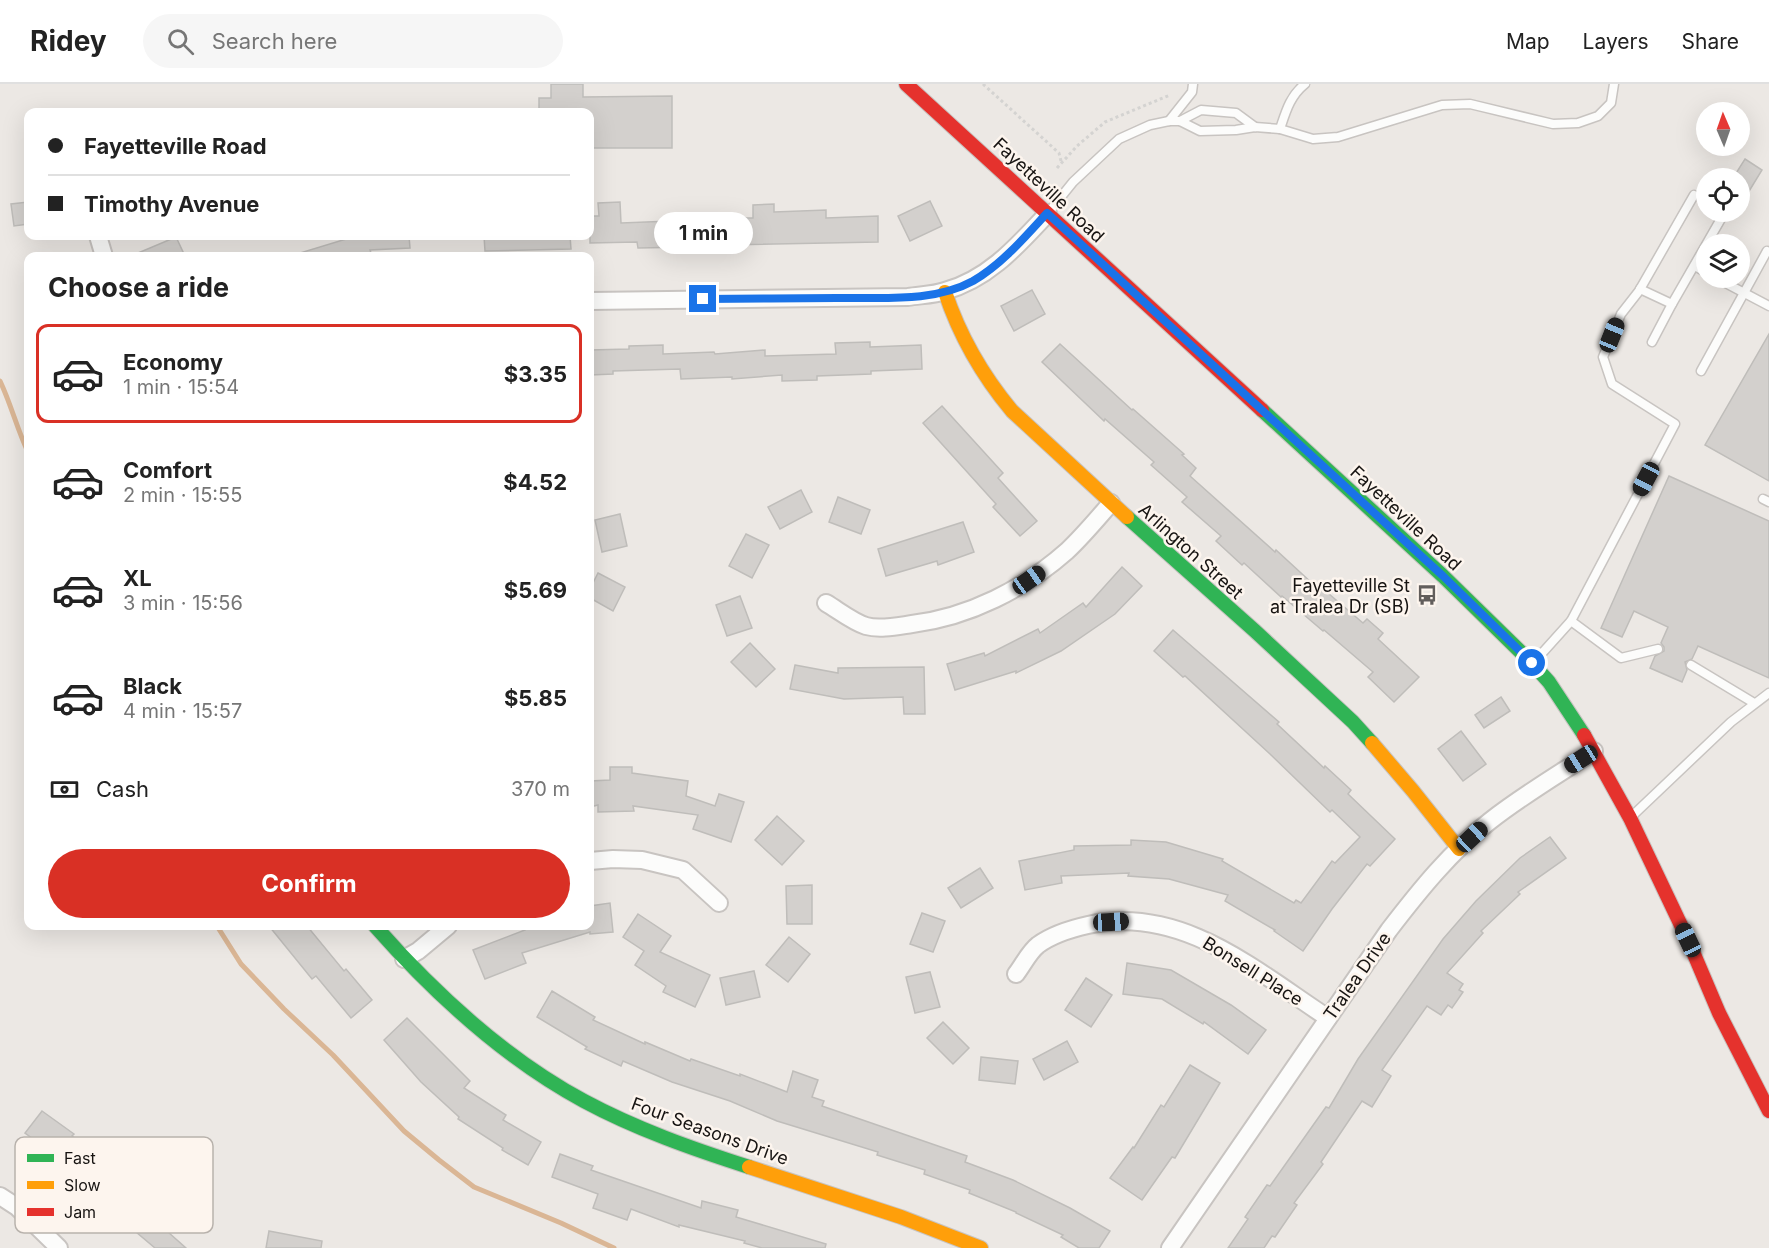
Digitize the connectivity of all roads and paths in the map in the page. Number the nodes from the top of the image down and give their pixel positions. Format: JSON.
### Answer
{"nodes":[{"id":1,"x":906,"y":84,"type":"edge"},
{"id":2,"x":983,"y":84,"type":"edge"},
{"id":3,"x":1193,"y":84,"type":"edge"},
{"id":4,"x":1305,"y":84,"type":"edge"},
{"id":5,"x":1614,"y":84,"type":"edge"},
{"id":6,"x":1175,"y":89,"type":"dead end"},
{"id":7,"x":1169,"y":121,"type":"junction"},
{"id":8,"x":1180,"y":121,"type":"junction"},
{"id":9,"x":1255,"y":128,"type":"junction"},
{"id":10,"x":1280,"y":129,"type":"junction"},
{"id":11,"x":1061,"y":161,"type":"junction"},
{"id":12,"x":1057,"y":168,"type":"dead end"},
{"id":13,"x":1694,"y":195,"type":"dead end"},
{"id":14,"x":1047,"y":213,"type":"junction"},
{"id":15,"x":1719,"y":222,"type":"edge"},
{"id":16,"x":1767,"y":251,"type":"dead end"},
{"id":17,"x":1695,"y":266,"type":"joint"},
{"id":18,"x":1735,"y":288,"type":"edge"},
{"id":19,"x":1640,"y":289,"type":"junction"},
{"id":20,"x":945,"y":292,"type":"junction"},
{"id":21,"x":1744,"y":293,"type":"junction"},
{"id":22,"x":594,"y":301,"type":"edge"},
{"id":23,"x":1672,"y":304,"type":"junction"},
{"id":24,"x":1769,"y":306,"type":"edge"},
{"id":25,"x":1652,"y":342,"type":"dead end"},
{"id":26,"x":1701,"y":371,"type":"dead end"},
{"id":27,"x":1111,"y":503,"type":"junction"},
{"id":28,"x":826,"y":603,"type":"dead end"},
{"id":29,"x":1571,"y":621,"type":"junction"},
{"id":30,"x":1658,"y":649,"type":"dead end"},
{"id":31,"x":1532,"y":663,"type":"junction"},
{"id":32,"x":1691,"y":665,"type":"dead end"},
{"id":33,"x":1769,"y":693,"type":"edge"},
{"id":34,"x":1754,"y":703,"type":"junction"},
{"id":35,"x":1594,"y":751,"type":"junction"},
{"id":36,"x":1630,"y":818,"type":"junction"},
{"id":37,"x":1459,"y":849,"type":"junction"},
{"id":38,"x":594,"y":861,"type":"edge"},
{"id":39,"x":719,"y":903,"type":"dead end"},
{"id":40,"x":379,"y":930,"type":"edge"},
{"id":41,"x":443,"y":930,"type":"edge"},
{"id":42,"x":404,"y":959,"type":"junction"},
{"id":43,"x":1016,"y":974,"type":"dead end"},
{"id":44,"x":1328,"y":1018,"type":"junction"},
{"id":45,"x":1769,"y":1111,"type":"edge"},
{"id":46,"x":0,"y":1196,"type":"edge"},
{"id":47,"x":15,"y":1207,"type":"edge"},
{"id":48,"x":43,"y":1233,"type":"edge"},
{"id":49,"x":59,"y":1248,"type":"edge"},
{"id":50,"x":981,"y":1248,"type":"edge"},
{"id":51,"x":1170,"y":1248,"type":"edge"}],
"edges":[{"from":1,"to":14,"type":"street","name":"Fayetteville Road"},
{"from":2,"to":11,"type":"path"},
{"from":3,"to":7,"type":"lane"},
{"from":4,"to":10,"type":"lane"},
{"from":5,"to":10,"type":"lane"},
{"from":6,"to":11,"type":"path"},
{"from":7,"to":8,"type":"lane"},
{"from":7,"to":14,"type":"lane"},
{"from":8,"to":9,"type":"lane"},
{"from":8,"to":9,"type":"lane"},
{"from":9,"to":10,"type":"lane"},
{"from":11,"to":12,"type":"path"},
{"from":13,"to":19,"type":"lane"},
{"from":14,"to":20,"type":"street"},
{"from":14,"to":31,"type":"street","name":"Fayetteville Road"},
{"from":15,"to":17,"type":"lane"},
{"from":16,"to":21,"type":"lane"},
{"from":17,"to":23,"type":"lane"},
{"from":18,"to":21,"type":"lane"},
{"from":19,"to":23,"type":"lane"},
{"from":19,"to":29,"type":"lane"},
{"from":20,"to":22,"type":"street"},
{"from":20,"to":27,"type":"street","name":"Arlington Street"},
{"from":21,"to":24,"type":"lane"},
{"from":21,"to":26,"type":"lane"},
{"from":23,"to":25,"type":"lane"},
{"from":27,"to":28,"type":"street"},
{"from":27,"to":37,"type":"street","name":"Arlington Street"},
{"from":29,"to":30,"type":"lane"},
{"from":29,"to":31,"type":"lane"},
{"from":31,"to":35,"type":"street","name":"Fayetteville Road"},
{"from":32,"to":34,"type":"lane"},
{"from":33,"to":34,"type":"lane"},
{"from":34,"to":36,"type":"lane"},
{"from":35,"to":36,"type":"street","name":"Fayetteville Road"},
{"from":35,"to":37,"type":"street","name":"Tralea Drive"},
{"from":36,"to":45,"type":"street","name":"Fayetteville Road"},
{"from":37,"to":44,"type":"street","name":"Tralea Drive"},
{"from":38,"to":39,"type":"street"},
{"from":40,"to":42,"type":"street","name":"Four Seasons Drive"},
{"from":41,"to":42,"type":"street"},
{"from":42,"to":50,"type":"street","name":"Four Seasons Drive"},
{"from":43,"to":44,"type":"street","name":"Bonsell Place"},
{"from":44,"to":51,"type":"street","name":"Tralea Drive"},
{"from":46,"to":47,"type":"street"},
{"from":48,"to":49,"type":"street"}]}
